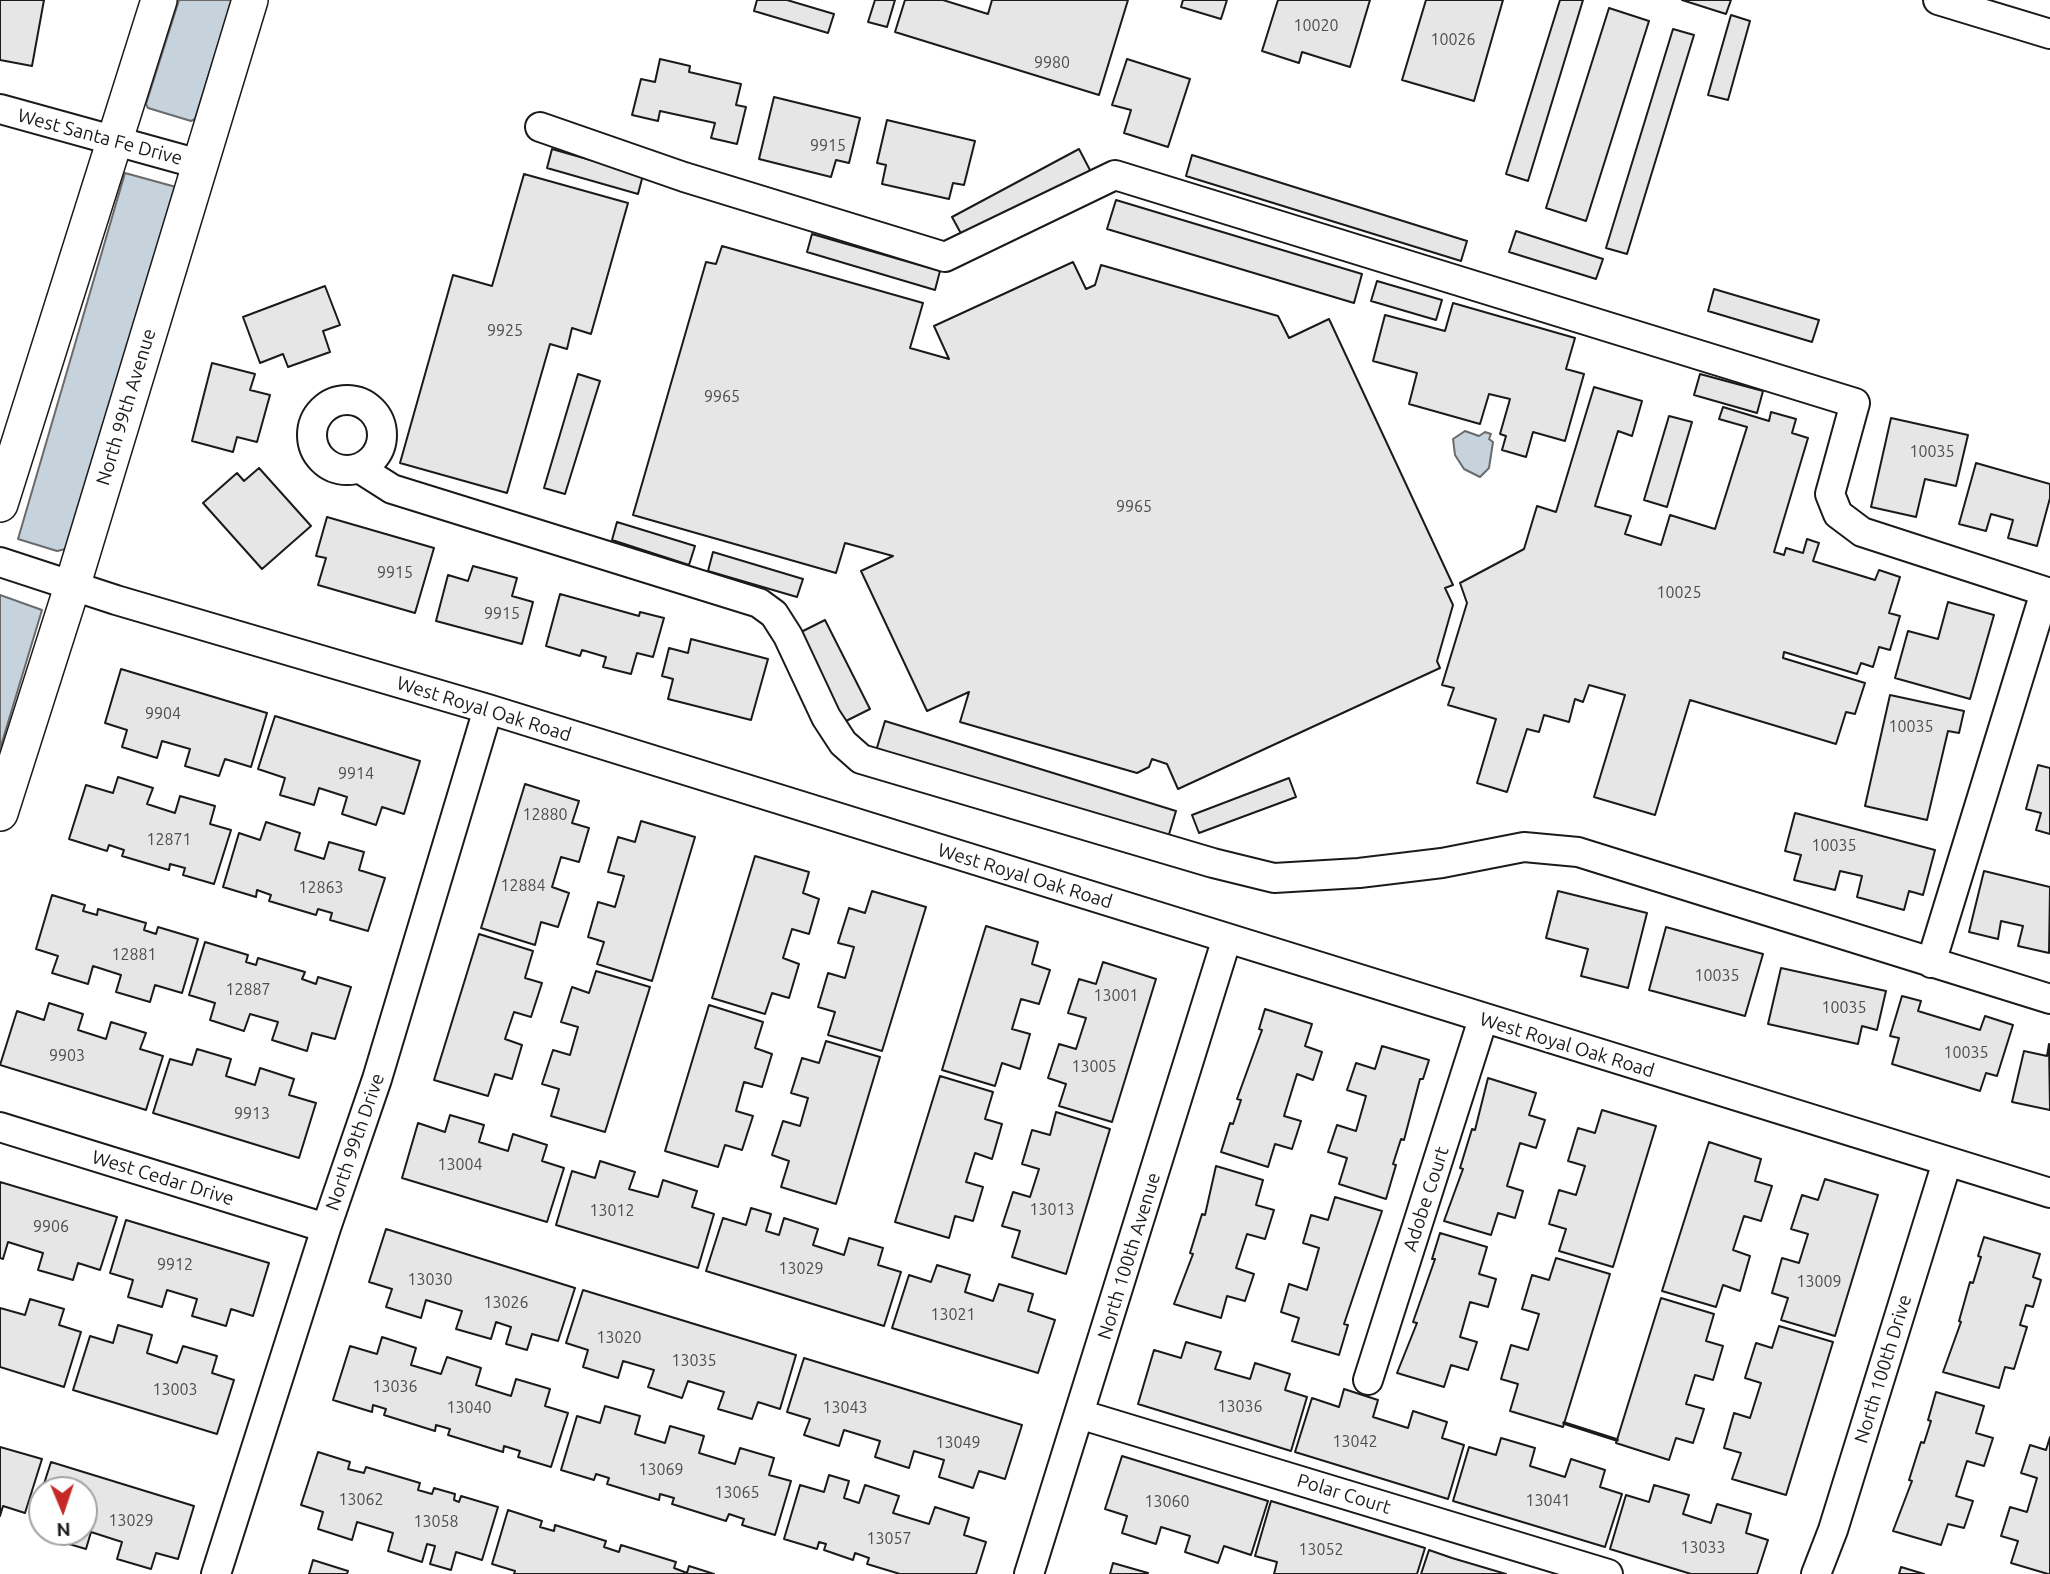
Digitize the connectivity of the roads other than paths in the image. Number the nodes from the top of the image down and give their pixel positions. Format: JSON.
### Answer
{"nodes":[{"id":1,"x":159,"y":0,"type":"edge"},
{"id":2,"x":250,"y":0,"type":"edge"},
{"id":3,"x":1938,"y":0,"type":"edge"},
{"id":4,"x":2050,"y":34,"type":"edge"},
{"id":5,"x":0,"y":109,"type":"edge"},
{"id":6,"x":540,"y":127,"type":"dead end"},
{"id":7,"x":113,"y":140,"type":"junction"},
{"id":8,"x":199,"y":164,"type":"junction"},
{"id":9,"x":359,"y":468,"type":"dead end"},
{"id":10,"x":0,"y":504,"type":"edge"},
{"id":11,"x":0,"y":562,"type":"edge"},
{"id":12,"x":72,"y":587,"type":"junction"},
{"id":13,"x":2048,"y":592,"type":"edge"},
{"id":14,"x":488,"y":709,"type":"junction"},
{"id":15,"x":0,"y":813,"type":"edge"},
{"id":16,"x":1227,"y":938,"type":"junction"},
{"id":17,"x":1931,"y":963,"type":"junction"},
{"id":18,"x":2050,"y":999,"type":"edge"},
{"id":19,"x":1483,"y":1019,"type":"junction"},
{"id":20,"x":0,"y":1127,"type":"edge"},
{"id":21,"x":1947,"y":1162,"type":"junction"},
{"id":22,"x":2050,"y":1193,"type":"edge"},
{"id":23,"x":326,"y":1228,"type":"junction"},
{"id":24,"x":1368,"y":1380,"type":"dead end"},
{"id":25,"x":1079,"y":1414,"type":"junction"},
{"id":26,"x":216,"y":1574,"type":"edge"},
{"id":27,"x":1029,"y":1574,"type":"edge"},
{"id":28,"x":1608,"y":1574,"type":"edge"},
{"id":29,"x":1816,"y":1574,"type":"edge"}],
"edges":[{"from":1,"to":7,"type":"main road"},
{"from":2,"to":8,"type":"main road","name":"North 99th Avenue"},
{"from":3,"to":4,"type":"street"},
{"from":5,"to":7,"type":"street","name":"West Santa Fe Drive"},
{"from":6,"to":13,"type":"street"},
{"from":7,"to":8,"type":"street","name":"West Santa Fe Drive"},
{"from":7,"to":10,"type":"main road"},
{"from":8,"to":12,"type":"main road","name":"North 99th Avenue"},
{"from":9,"to":17,"type":"street"},
{"from":11,"to":12,"type":"street","name":"West Royal Oak Road"},
{"from":12,"to":14,"type":"street","name":"West Royal Oak Road"},
{"from":12,"to":15,"type":"main road","name":"North 99th Avenue"},
{"from":13,"to":17,"type":"street"},
{"from":14,"to":16,"type":"street","name":"West Royal Oak Road"},
{"from":14,"to":23,"type":"street","name":"North 99th Drive"},
{"from":16,"to":19,"type":"street","name":"West Royal Oak Road"},
{"from":16,"to":25,"type":"street","name":"North 100th Avenue"},
{"from":17,"to":18,"type":"street"},
{"from":19,"to":21,"type":"street","name":"West Royal Oak Road"},
{"from":19,"to":24,"type":"street","name":"Adobe Court"},
{"from":20,"to":23,"type":"street","name":"West Cedar Drive"},
{"from":21,"to":22,"type":"street","name":"West Royal Oak Road"},
{"from":21,"to":29,"type":"street","name":"North 100th Drive"},
{"from":23,"to":26,"type":"street","name":"North 99th Drive"},
{"from":25,"to":27,"type":"street","name":"North 100th Avenue"},
{"from":25,"to":28,"type":"street","name":"Polar Court"}]}
